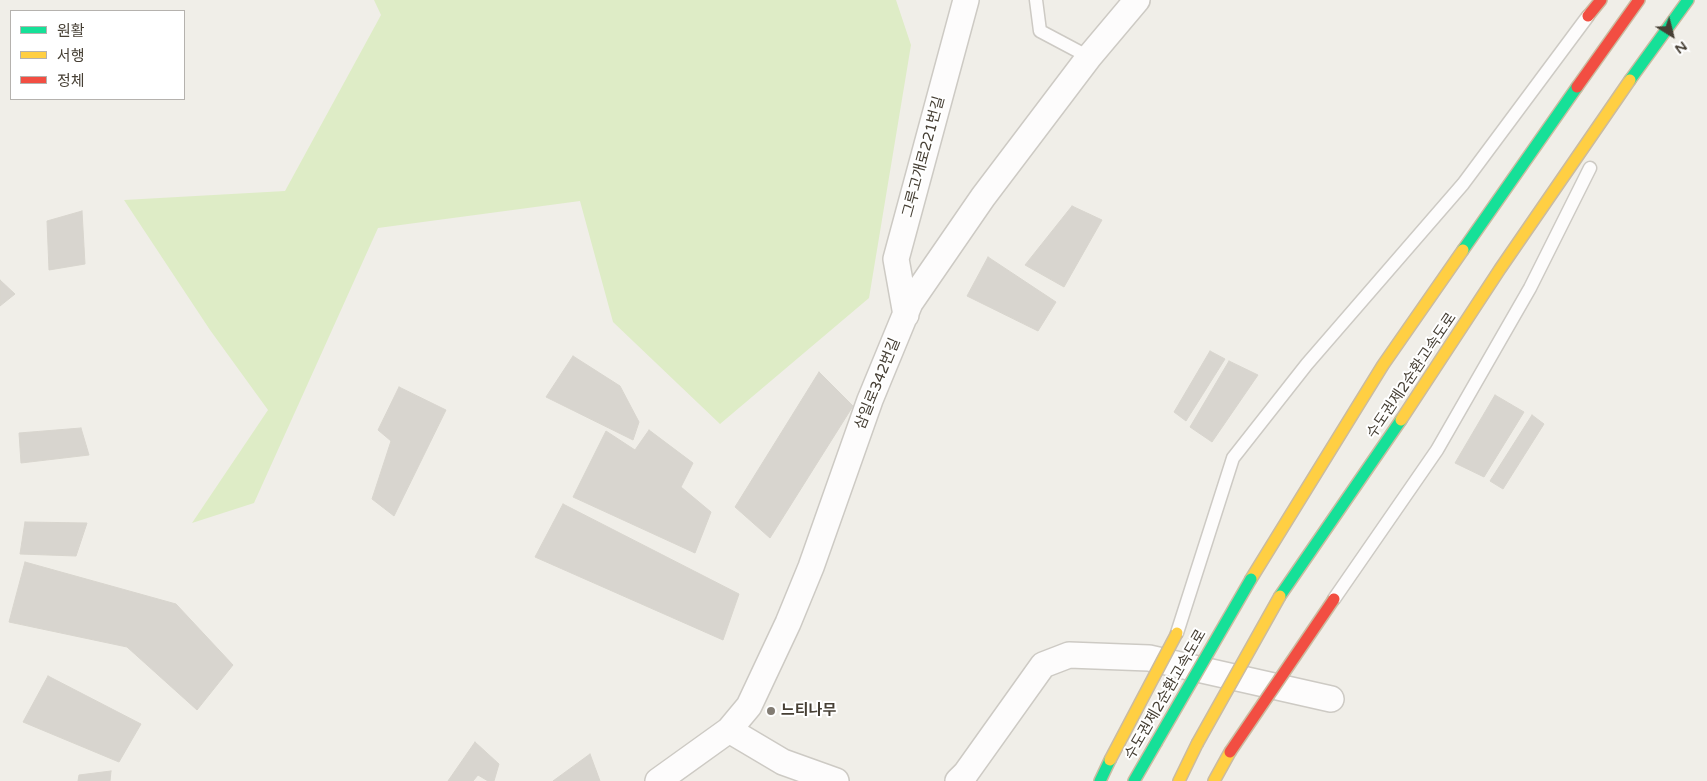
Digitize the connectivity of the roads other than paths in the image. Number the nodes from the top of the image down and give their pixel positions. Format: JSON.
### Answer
{"nodes":[{"id":1,"x":966,"y":0,"type":"edge"},
{"id":2,"x":1036,"y":0,"type":"edge"},
{"id":3,"x":1137,"y":0,"type":"edge"},
{"id":4,"x":1601,"y":0,"type":"edge"},
{"id":5,"x":1639,"y":0,"type":"edge"},
{"id":6,"x":1688,"y":0,"type":"edge"},
{"id":7,"x":1701,"y":0,"type":"edge"},
{"id":8,"x":1588,"y":16,"type":"joint"},
{"id":9,"x":1685,"y":24,"type":"dead end"},
{"id":10,"x":1089,"y":57,"type":"junction"},
{"id":11,"x":1592,"y":164,"type":"dead end"},
{"id":12,"x":906,"y":315,"type":"junction"},
{"id":13,"x":1334,"y":599,"type":"joint"},
{"id":14,"x":1177,"y":633,"type":"joint"},
{"id":15,"x":1330,"y":699,"type":"dead end"},
{"id":16,"x":729,"y":730,"type":"junction"},
{"id":17,"x":658,"y":781,"type":"edge"},
{"id":18,"x":836,"y":781,"type":"edge"},
{"id":19,"x":958,"y":781,"type":"edge"},
{"id":20,"x":1100,"y":781,"type":"edge"},
{"id":21,"x":1134,"y":781,"type":"edge"},
{"id":22,"x":1179,"y":781,"type":"edge"},
{"id":23,"x":1214,"y":781,"type":"edge"}],
"edges":[{"from":1,"to":12,"type":"street","name":"그루고개로221번길"},
{"from":2,"to":10,"type":"lane"},
{"from":3,"to":10,"type":"street","name":"삼일로342번길"},
{"from":4,"to":8,"type":"highway"},
{"from":5,"to":21,"type":"highway","name":"수도권제2순환고속도로","bridge":true},
{"from":6,"to":22,"type":"highway","name":"수도권제2순환고속도로","bridge":true},
{"from":7,"to":9,"type":"highway"},
{"from":8,"to":14,"type":"lane"},
{"from":10,"to":12,"type":"street","name":"삼일로342번길"},
{"from":11,"to":13,"type":"lane"},
{"from":12,"to":16,"type":"street","name":"삼일로342번길"},
{"from":13,"to":23,"type":"highway","bridge":true},
{"from":14,"to":20,"type":"highway","bridge":true},
{"from":15,"to":19,"type":"street"},
{"from":16,"to":17,"type":"street","name":"삼일로342번길"},
{"from":16,"to":18,"type":"street"}]}
